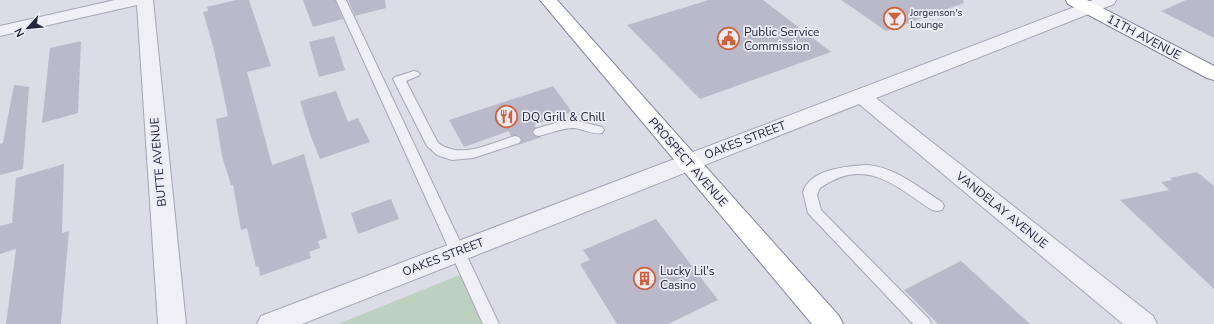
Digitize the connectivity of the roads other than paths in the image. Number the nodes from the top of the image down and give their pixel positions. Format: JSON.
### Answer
{"nodes":[{"id":1,"x":137,"y":0,"type":"edge"},
{"id":2,"x":145,"y":0,"type":"edge"},
{"id":3,"x":341,"y":0,"type":"edge"},
{"id":4,"x":548,"y":0,"type":"edge"},
{"id":5,"x":1108,"y":0,"type":"edge"},
{"id":6,"x":1081,"y":4,"type":"edge"},
{"id":7,"x":0,"y":30,"type":"edge"},
{"id":8,"x":414,"y":74,"type":"dead end"},
{"id":9,"x":1214,"y":74,"type":"edge"},
{"id":10,"x":861,"y":96,"type":"junction"},
{"id":11,"x":598,"y":130,"type":"dead end"},
{"id":12,"x":539,"y":132,"type":"dead end"},
{"id":13,"x":515,"y":140,"type":"dead end"},
{"id":14,"x":688,"y":162,"type":"junction"},
{"id":15,"x":937,"y":206,"type":"dead end"},
{"id":16,"x":457,"y":252,"type":"junction"},
{"id":17,"x":172,"y":324,"type":"edge"},
{"id":18,"x":271,"y":324,"type":"edge"},
{"id":19,"x":491,"y":324,"type":"edge"},
{"id":20,"x":829,"y":324,"type":"edge"},
{"id":21,"x":924,"y":324,"type":"edge"},
{"id":22,"x":1143,"y":324,"type":"edge"}],
"edges":[{"from":1,"to":7,"type":"street"},
{"from":2,"to":17,"type":"street","name":"BUTTE AVENUE"},
{"from":3,"to":16,"type":"lane"},
{"from":4,"to":14,"type":"highway","name":"PROSPECT AVENUE"},
{"from":5,"to":6,"type":"street","name":"OAKES STREET"},
{"from":6,"to":9,"type":"highway","name":"11TH AVENUE"},
{"from":6,"to":10,"type":"street","name":"OAKES STREET"},
{"from":8,"to":13,"type":"lane"},
{"from":10,"to":14,"type":"street","name":"OAKES STREET"},
{"from":10,"to":22,"type":"street","name":"VANDELAY AVENUE"},
{"from":11,"to":12,"type":"lane"},
{"from":14,"to":16,"type":"street","name":"OAKES STREET"},
{"from":14,"to":20,"type":"highway","name":"PROSPECT AVENUE"},
{"from":15,"to":21,"type":"lane"},
{"from":16,"to":18,"type":"street","name":"OAKES STREET"},
{"from":16,"to":19,"type":"lane"}]}
